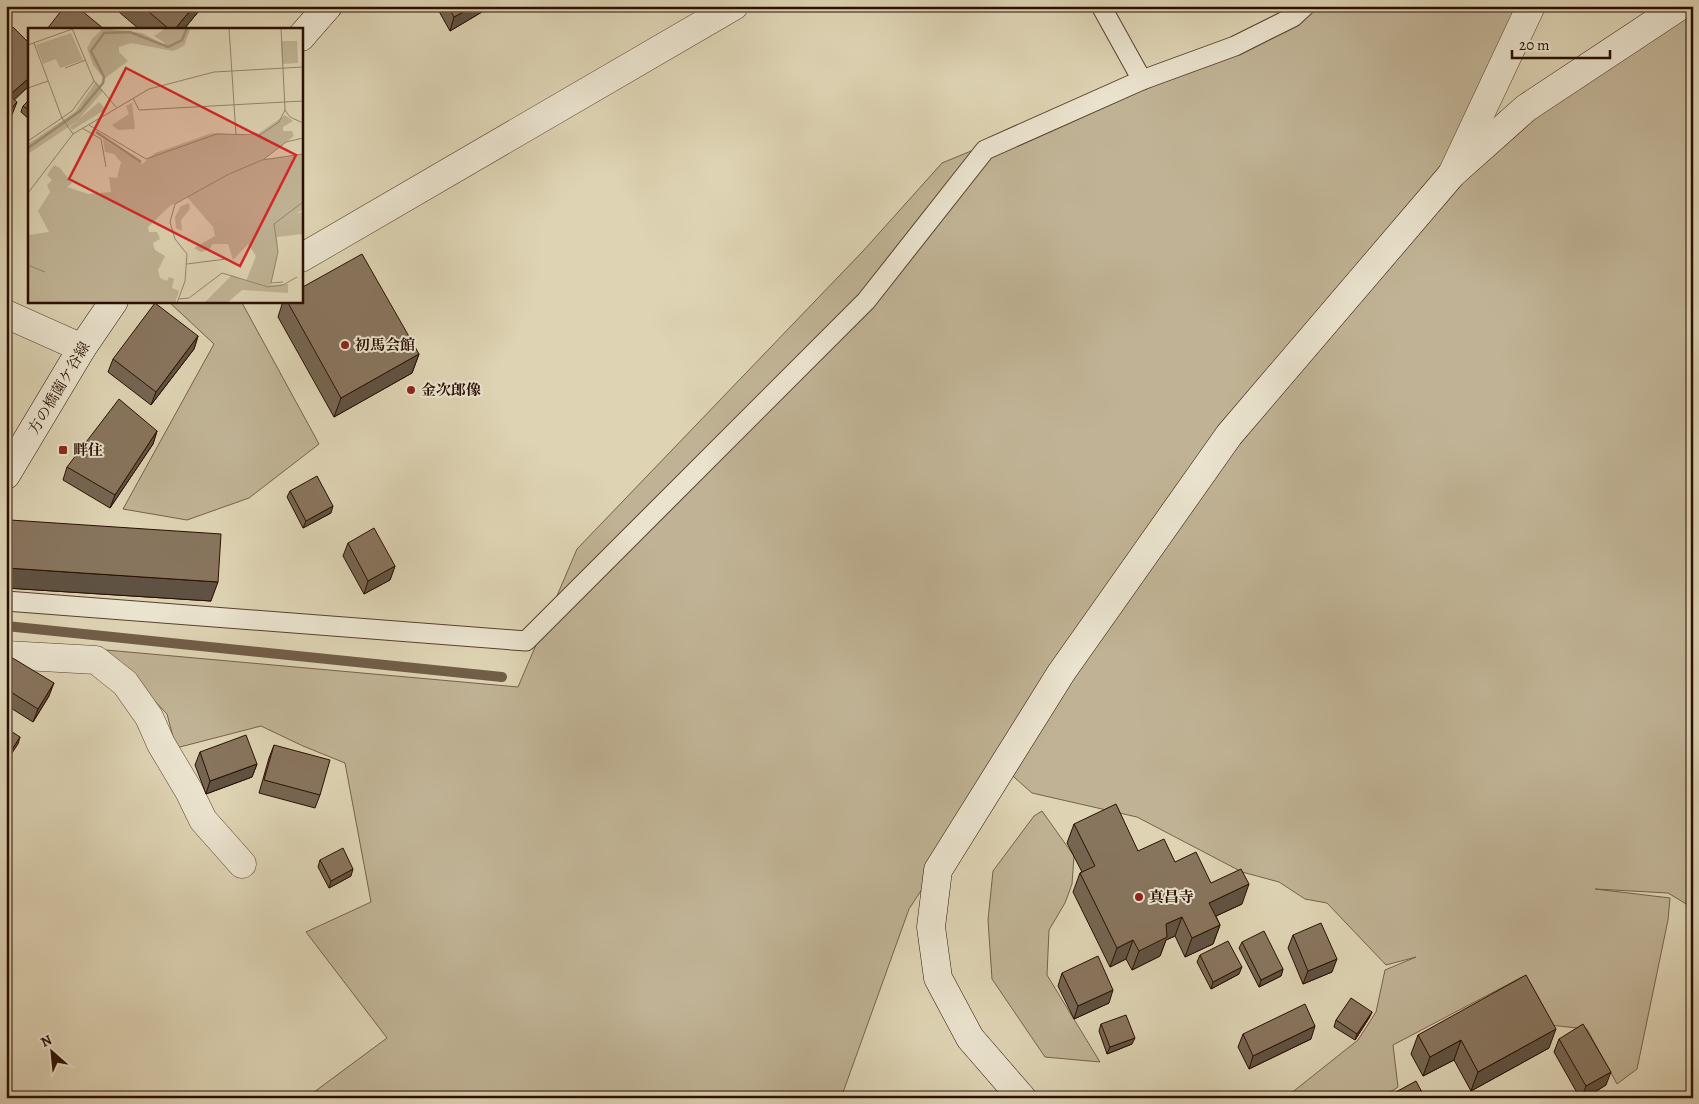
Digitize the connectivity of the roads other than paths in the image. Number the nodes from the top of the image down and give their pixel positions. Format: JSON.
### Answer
{"nodes":[{"id":1,"x":328,"y":6,"type":"edge"},
{"id":2,"x":734,"y":6,"type":"edge"},
{"id":3,"x":1101,"y":6,"type":"edge"},
{"id":4,"x":1305,"y":6,"type":"edge"},
{"id":5,"x":1531,"y":6,"type":"edge"},
{"id":6,"x":1680,"y":6,"type":"edge"},
{"id":7,"x":302,"y":36,"type":"edge"},
{"id":8,"x":1142,"y":80,"type":"junction"},
{"id":9,"x":1452,"y":174,"type":"junction"},
{"id":10,"x":302,"y":257,"type":"edge"},
{"id":11,"x":113,"y":302,"type":"edge"},
{"id":12,"x":6,"y":314,"type":"edge"},
{"id":13,"x":82,"y":348,"type":"junction"},
{"id":14,"x":6,"y":475,"type":"edge"},
{"id":15,"x":6,"y":601,"type":"edge"},
{"id":16,"x":6,"y":655,"type":"edge"},
{"id":17,"x":242,"y":864,"type":"dead end"},
{"id":18,"x":1022,"y":1098,"type":"edge"}],
"edges":[{"from":1,"to":7,"type":"street"},
{"from":2,"to":10,"type":"street"},
{"from":3,"to":8,"type":"lane"},
{"from":4,"to":8,"type":"lane"},
{"from":5,"to":9,"type":"street"},
{"from":6,"to":9,"type":"street"},
{"from":8,"to":15,"type":"lane"},
{"from":9,"to":18,"type":"street"},
{"from":11,"to":13,"type":"street","name":"方の橋薗ケ谷線"},
{"from":12,"to":13,"type":"street"},
{"from":13,"to":14,"type":"street","name":"方の橋薗ケ谷線"},
{"from":16,"to":17,"type":"street"}]}
